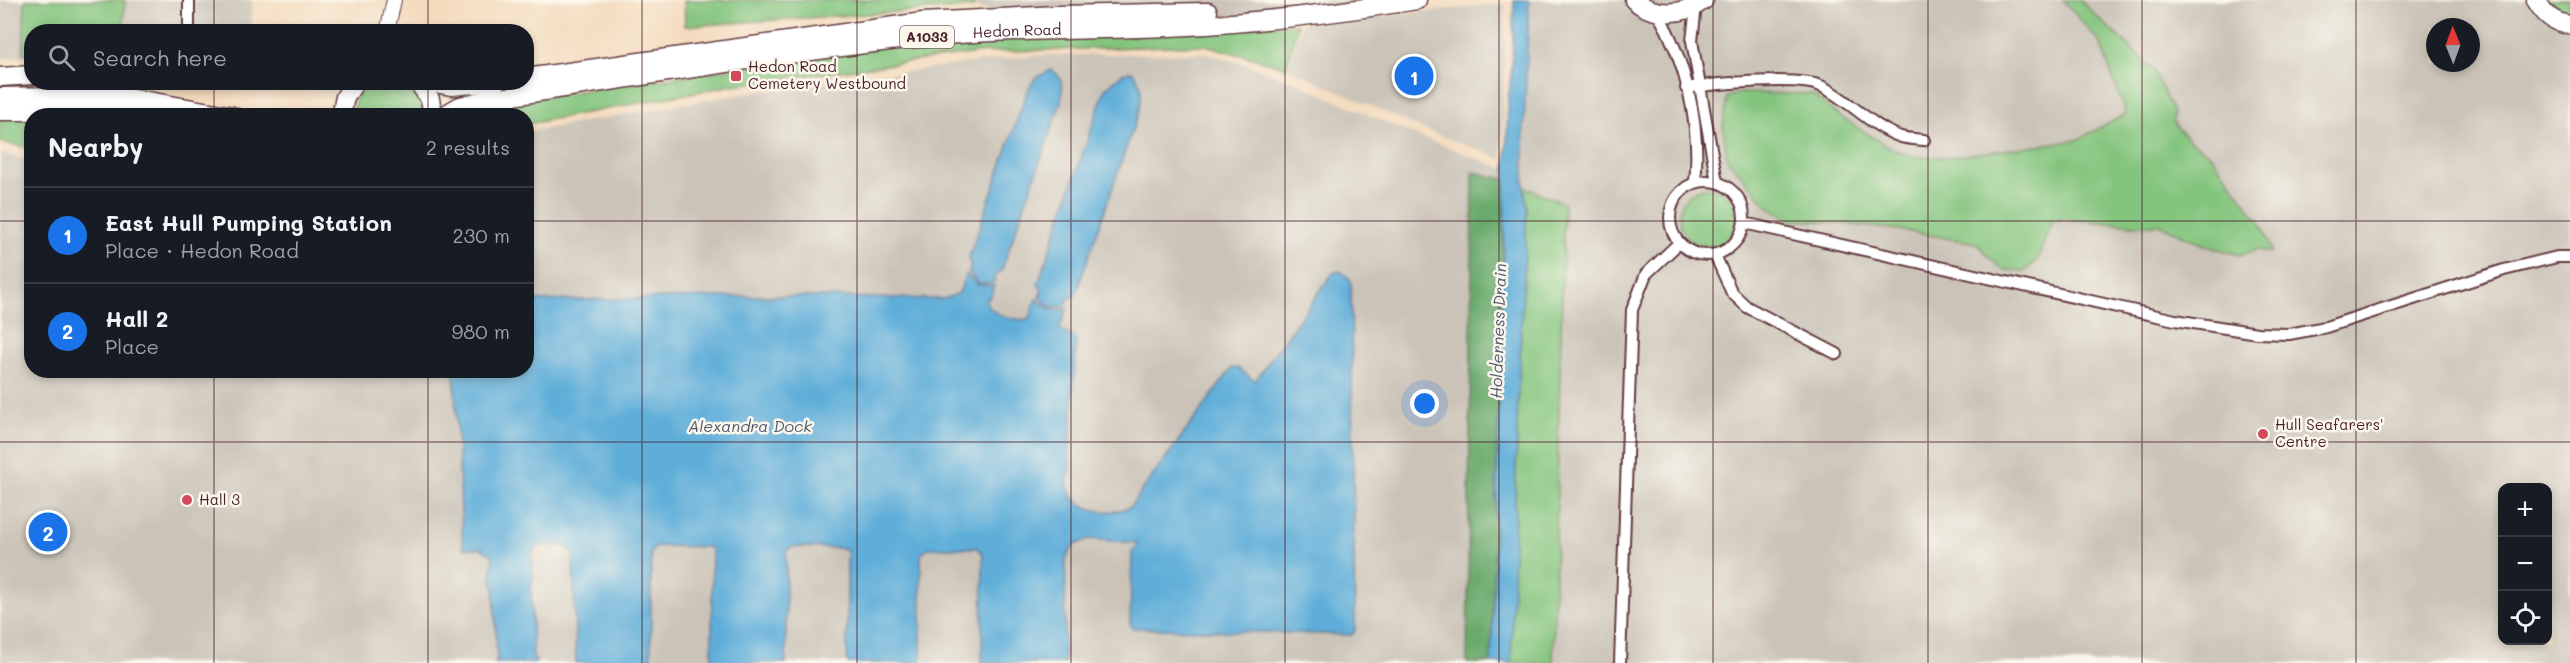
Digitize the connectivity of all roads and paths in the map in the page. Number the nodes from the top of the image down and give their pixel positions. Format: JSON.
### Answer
{"nodes":[{"id":1,"x":189,"y":0,"type":"edge"},
{"id":2,"x":394,"y":0,"type":"edge"},
{"id":3,"x":1347,"y":0,"type":"edge"},
{"id":4,"x":1418,"y":0,"type":"edge"},
{"id":5,"x":1634,"y":0,"type":"edge"},
{"id":6,"x":2536,"y":0,"type":"edge"},
{"id":7,"x":1700,"y":3,"type":"edge"},
{"id":8,"x":1658,"y":12,"type":"junction"},
{"id":9,"x":189,"y":24,"type":"edge"},
{"id":10,"x":389,"y":24,"type":"edge"},
{"id":11,"x":2570,"y":25,"type":"edge"},
{"id":12,"x":24,"y":76,"type":"edge"},
{"id":13,"x":0,"y":77,"type":"edge"},
{"id":14,"x":534,"y":77,"type":"edge"},
{"id":15,"x":1698,"y":86,"type":"junction"},
{"id":16,"x":1686,"y":88,"type":"junction"},
{"id":17,"x":345,"y":90,"type":"edge"},
{"id":18,"x":424,"y":90,"type":"edge"},
{"id":19,"x":0,"y":97,"type":"edge"},
{"id":20,"x":188,"y":108,"type":"edge"},
{"id":21,"x":342,"y":108,"type":"edge"},
{"id":22,"x":432,"y":108,"type":"edge"},
{"id":23,"x":457,"y":108,"type":"edge"},
{"id":24,"x":0,"y":111,"type":"edge"},
{"id":25,"x":24,"y":111,"type":"edge"},
{"id":26,"x":1924,"y":140,"type":"dead end"},
{"id":27,"x":1695,"y":182,"type":"junction"},
{"id":28,"x":1717,"y":182,"type":"junction"},
{"id":29,"x":1744,"y":223,"type":"junction"},
{"id":30,"x":1679,"y":243,"type":"junction"},
{"id":31,"x":1715,"y":255,"type":"junction"},
{"id":32,"x":2570,"y":257,"type":"edge"},
{"id":33,"x":1837,"y":354,"type":"dead end"},
{"id":34,"x":1620,"y":663,"type":"edge"}],
"edges":[{"from":1,"to":9,"type":"street"},
{"from":2,"to":10,"type":"street"},
{"from":3,"to":14,"type":"highway","name":"Hedon Road","number":"A1033"},
{"from":4,"to":23,"type":"highway","name":"Hedon Road","number":"A1033"},
{"from":5,"to":8,"type":"highway"},
{"from":6,"to":11,"type":"highway"},
{"from":7,"to":8,"type":"highway"},
{"from":7,"to":15,"type":"street"},
{"from":8,"to":16,"type":"street"},
{"from":12,"to":13,"type":"highway"},
{"from":15,"to":16,"type":"street"},
{"from":15,"to":26,"type":"street"},
{"from":15,"to":28,"type":"street"},
{"from":16,"to":27,"type":"street"},
{"from":17,"to":21,"type":"highway"},
{"from":18,"to":22,"type":"highway"},
{"from":19,"to":20,"type":"highway"},
{"from":24,"to":25,"type":"highway"},
{"from":27,"to":28,"type":"street"},
{"from":27,"to":30,"type":"street"},
{"from":28,"to":29,"type":"street"},
{"from":29,"to":31,"type":"street"},
{"from":29,"to":32,"type":"street"},
{"from":30,"to":31,"type":"street"},
{"from":30,"to":34,"type":"street"},
{"from":31,"to":33,"type":"street"}]}
